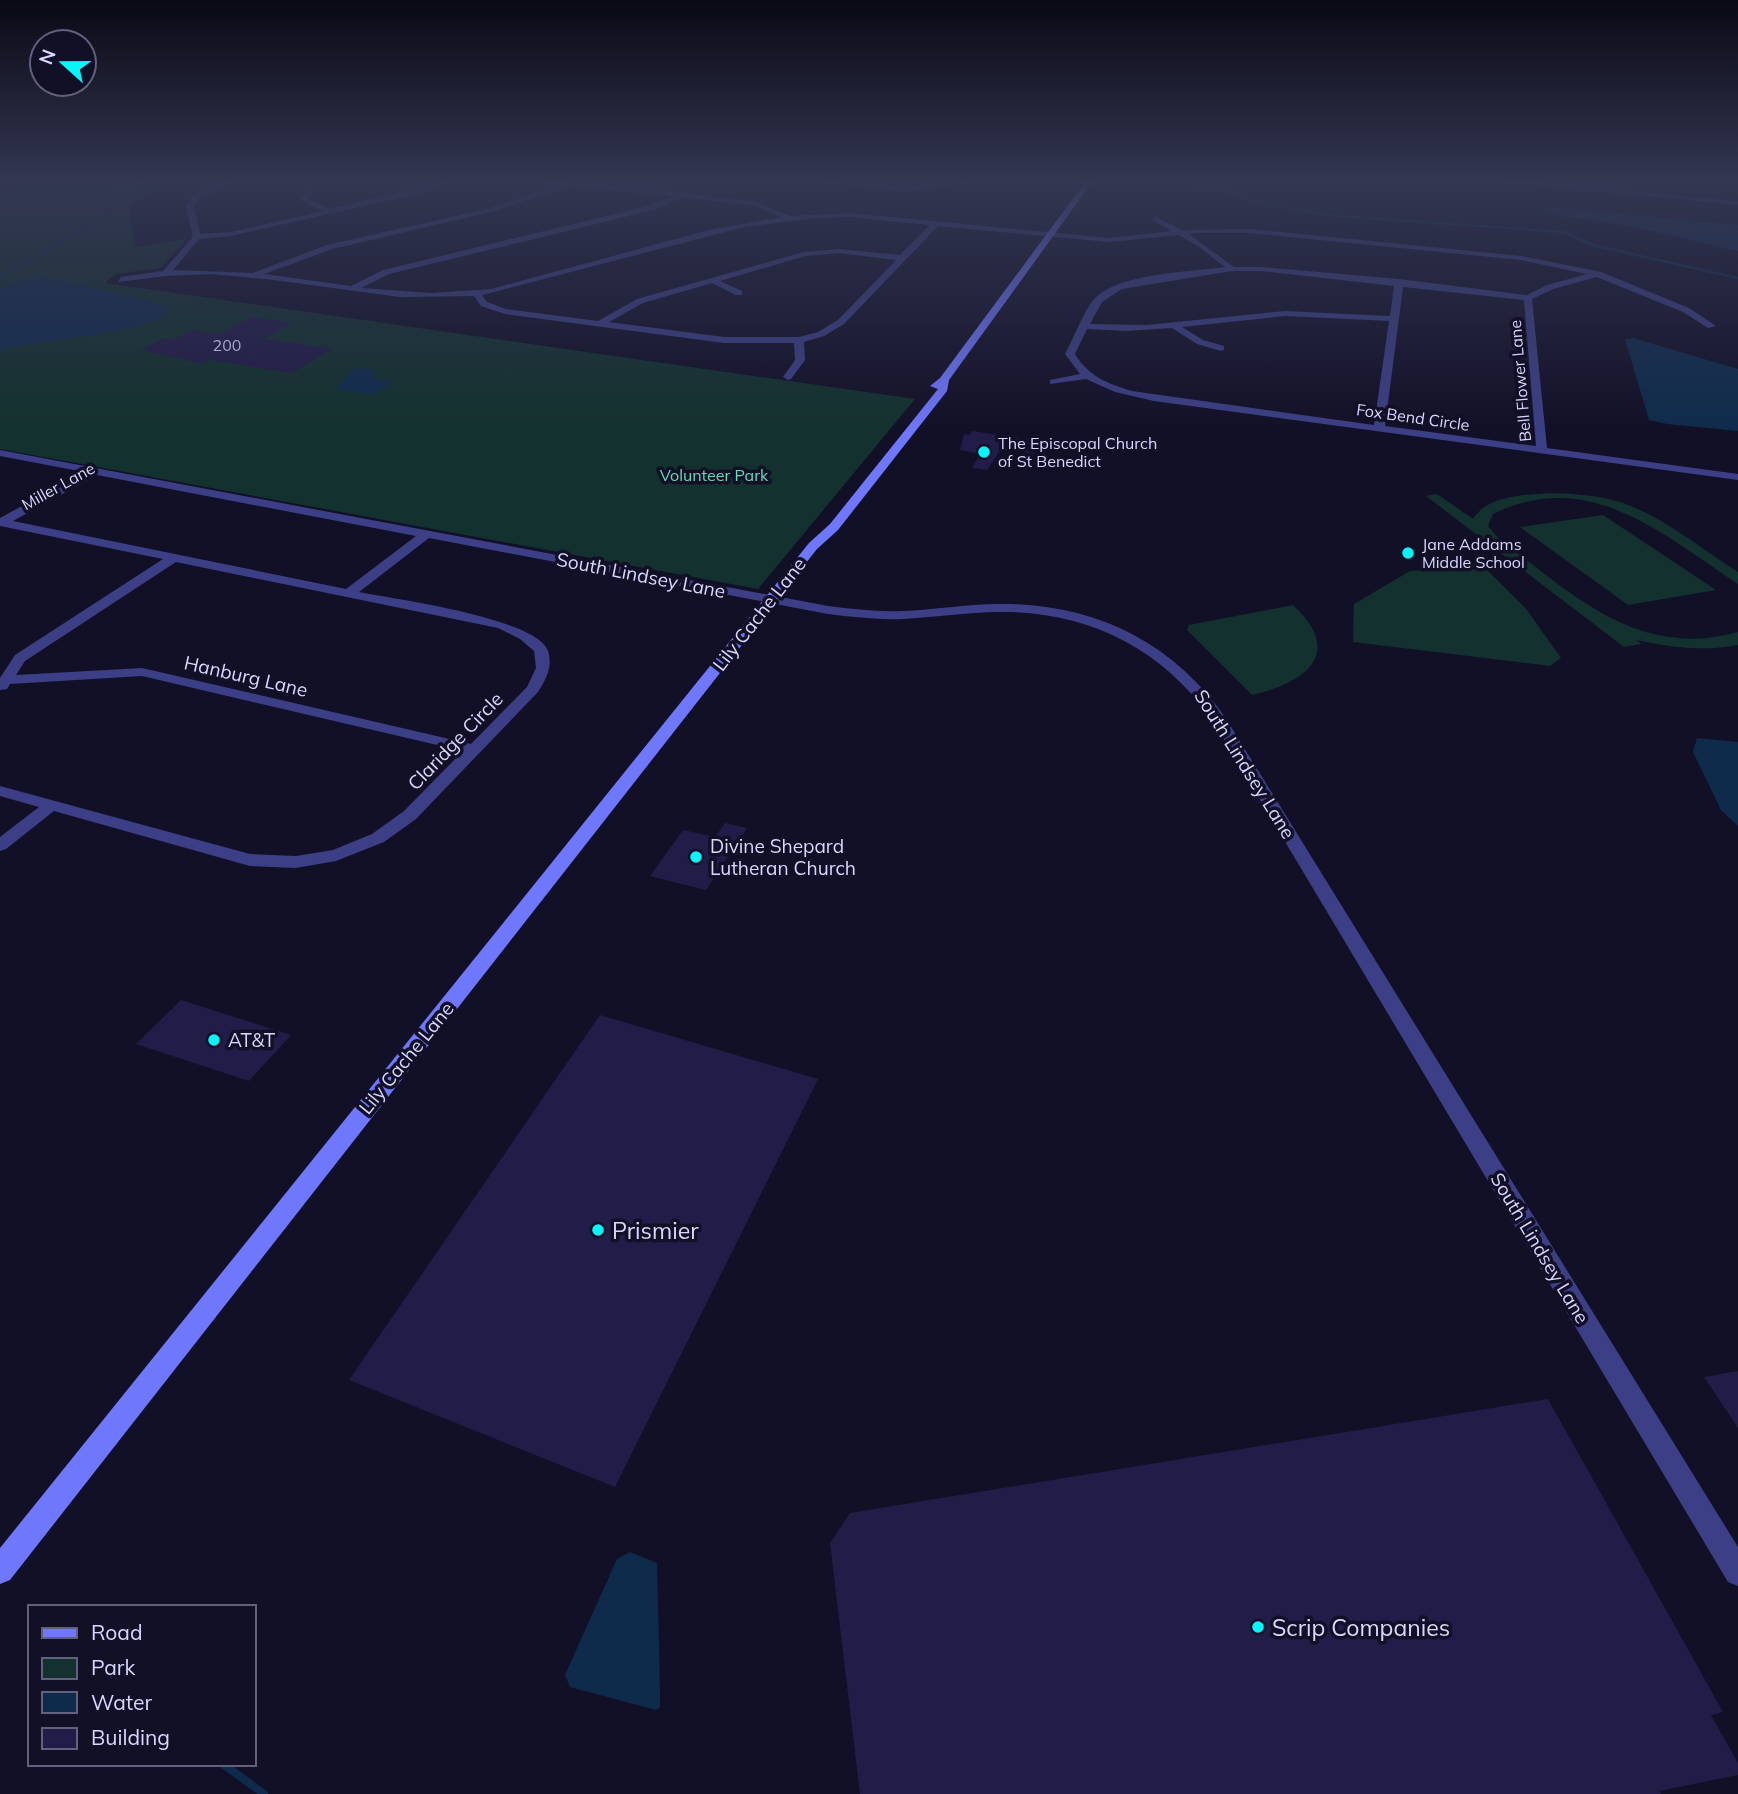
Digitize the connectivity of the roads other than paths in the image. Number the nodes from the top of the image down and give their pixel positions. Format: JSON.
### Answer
{"nodes":[{"id":1,"x":173,"y":265,"type":"edge"},
{"id":2,"x":275,"y":265,"type":"edge"},
{"id":3,"x":416,"y":265,"type":"edge"},
{"id":4,"x":595,"y":265,"type":"edge"},
{"id":5,"x":767,"y":265,"type":"edge"},
{"id":6,"x":896,"y":265,"type":"edge"},
{"id":7,"x":1029,"y":265,"type":"edge"},
{"id":8,"x":1225,"y":265,"type":"edge"},
{"id":9,"x":1553,"y":265,"type":"edge"},
{"id":10,"x":1231,"y":269,"type":"junction"},
{"id":11,"x":166,"y":273,"type":"junction"},
{"id":12,"x":1598,"y":274,"type":"junction"},
{"id":13,"x":252,"y":275,"type":"junction"},
{"id":14,"x":710,"y":279,"type":"junction"},
{"id":15,"x":121,"y":280,"type":"dead end"},
{"id":16,"x":1399,"y":282,"type":"junction"},
{"id":17,"x":352,"y":289,"type":"junction"},
{"id":18,"x":476,"y":293,"type":"junction"},
{"id":19,"x":739,"y":293,"type":"dead end"},
{"id":20,"x":1528,"y":298,"type":"junction"},
{"id":21,"x":1393,"y":319,"type":"junction"},
{"id":22,"x":600,"y":323,"type":"junction"},
{"id":23,"x":1083,"y":326,"type":"junction"},
{"id":24,"x":1711,"y":326,"type":"dead end"},
{"id":25,"x":1175,"y":327,"type":"junction"},
{"id":26,"x":799,"y":340,"type":"junction"},
{"id":27,"x":1221,"y":348,"type":"dead end"},
{"id":28,"x":1087,"y":376,"type":"junction"},
{"id":29,"x":788,"y":377,"type":"dead end"},
{"id":30,"x":1054,"y":382,"type":"dead end"},
{"id":31,"x":1379,"y":428,"type":"junction"},
{"id":32,"x":1542,"y":451,"type":"junction"},
{"id":33,"x":0,"y":453,"type":"edge"},
{"id":34,"x":95,"y":471,"type":"junction"},
{"id":35,"x":111,"y":475,"type":"junction"},
{"id":36,"x":1738,"y":477,"type":"edge"},
{"id":37,"x":1,"y":522,"type":"edge"},
{"id":38,"x":19,"y":526,"type":"junction"},
{"id":39,"x":425,"y":534,"type":"junction"},
{"id":40,"x":174,"y":558,"type":"junction"},
{"id":41,"x":349,"y":593,"type":"junction"},
{"id":42,"x":771,"y":598,"type":"junction"},
{"id":43,"x":3,"y":685,"type":"edge"},
{"id":44,"x":474,"y":749,"type":"junction"},
{"id":45,"x":0,"y":791,"type":"edge"},
{"id":46,"x":52,"y":805,"type":"junction"},
{"id":47,"x":0,"y":845,"type":"edge"},
{"id":48,"x":0,"y":1570,"type":"edge"},
{"id":49,"x":1738,"y":1572,"type":"edge"}],
"edges":[{"from":1,"to":11,"type":"street"},
{"from":2,"to":13,"type":"street"},
{"from":3,"to":17,"type":"street"},
{"from":4,"to":18,"type":"street"},
{"from":5,"to":14,"type":"street"},
{"from":6,"to":26,"type":"street"},
{"from":7,"to":42,"type":"street","name":"Lily Cache Lane"},
{"from":8,"to":10,"type":"street"},
{"from":9,"to":12,"type":"street"},
{"from":10,"to":16,"type":"street"},
{"from":10,"to":23,"type":"street"},
{"from":11,"to":13,"type":"street"},
{"from":11,"to":15,"type":"street"},
{"from":12,"to":20,"type":"street","name":"Bell Flower Lane"},
{"from":12,"to":24,"type":"street"},
{"from":13,"to":17,"type":"street"},
{"from":14,"to":19,"type":"street"},
{"from":14,"to":22,"type":"street"},
{"from":16,"to":20,"type":"street"},
{"from":16,"to":21,"type":"street"},
{"from":17,"to":18,"type":"street"},
{"from":18,"to":22,"type":"street"},
{"from":20,"to":32,"type":"street","name":"Bell Flower Lane"},
{"from":21,"to":25,"type":"street"},
{"from":21,"to":31,"type":"street"},
{"from":22,"to":26,"type":"street"},
{"from":23,"to":25,"type":"street"},
{"from":23,"to":28,"type":"street"},
{"from":25,"to":27,"type":"street"},
{"from":26,"to":29,"type":"street"},
{"from":28,"to":30,"type":"street"},
{"from":28,"to":31,"type":"street","name":"Fox Bend Circle"},
{"from":31,"to":32,"type":"street","name":"Fox Bend Circle"},
{"from":32,"to":36,"type":"street","name":"Fox Bend Circle"},
{"from":33,"to":34,"type":"street","name":"South Lindsey Lane"},
{"from":34,"to":35,"type":"street","name":"South Lindsey Lane"},
{"from":34,"to":37,"type":"street","name":"Miller Lane"},
{"from":35,"to":38,"type":"street","name":"Miller Lane"},
{"from":35,"to":39,"type":"street","name":"South Lindsey Lane"},
{"from":37,"to":38,"type":"street","name":"Claridge Circle"},
{"from":38,"to":40,"type":"street","name":"Claridge Circle"},
{"from":39,"to":41,"type":"street"},
{"from":39,"to":42,"type":"street","name":"South Lindsey Lane"},
{"from":40,"to":41,"type":"street","name":"Claridge Circle"},
{"from":40,"to":43,"type":"street"},
{"from":41,"to":44,"type":"street","name":"Claridge Circle"},
{"from":42,"to":48,"type":"street","name":"Lily Cache Lane"},
{"from":42,"to":49,"type":"street","name":"South Lindsey Lane"},
{"from":43,"to":44,"type":"street","name":"Hanburg Lane"},
{"from":44,"to":46,"type":"street","name":"Claridge Circle"},
{"from":45,"to":46,"type":"street","name":"Claridge Circle"},
{"from":46,"to":47,"type":"street"}]}
